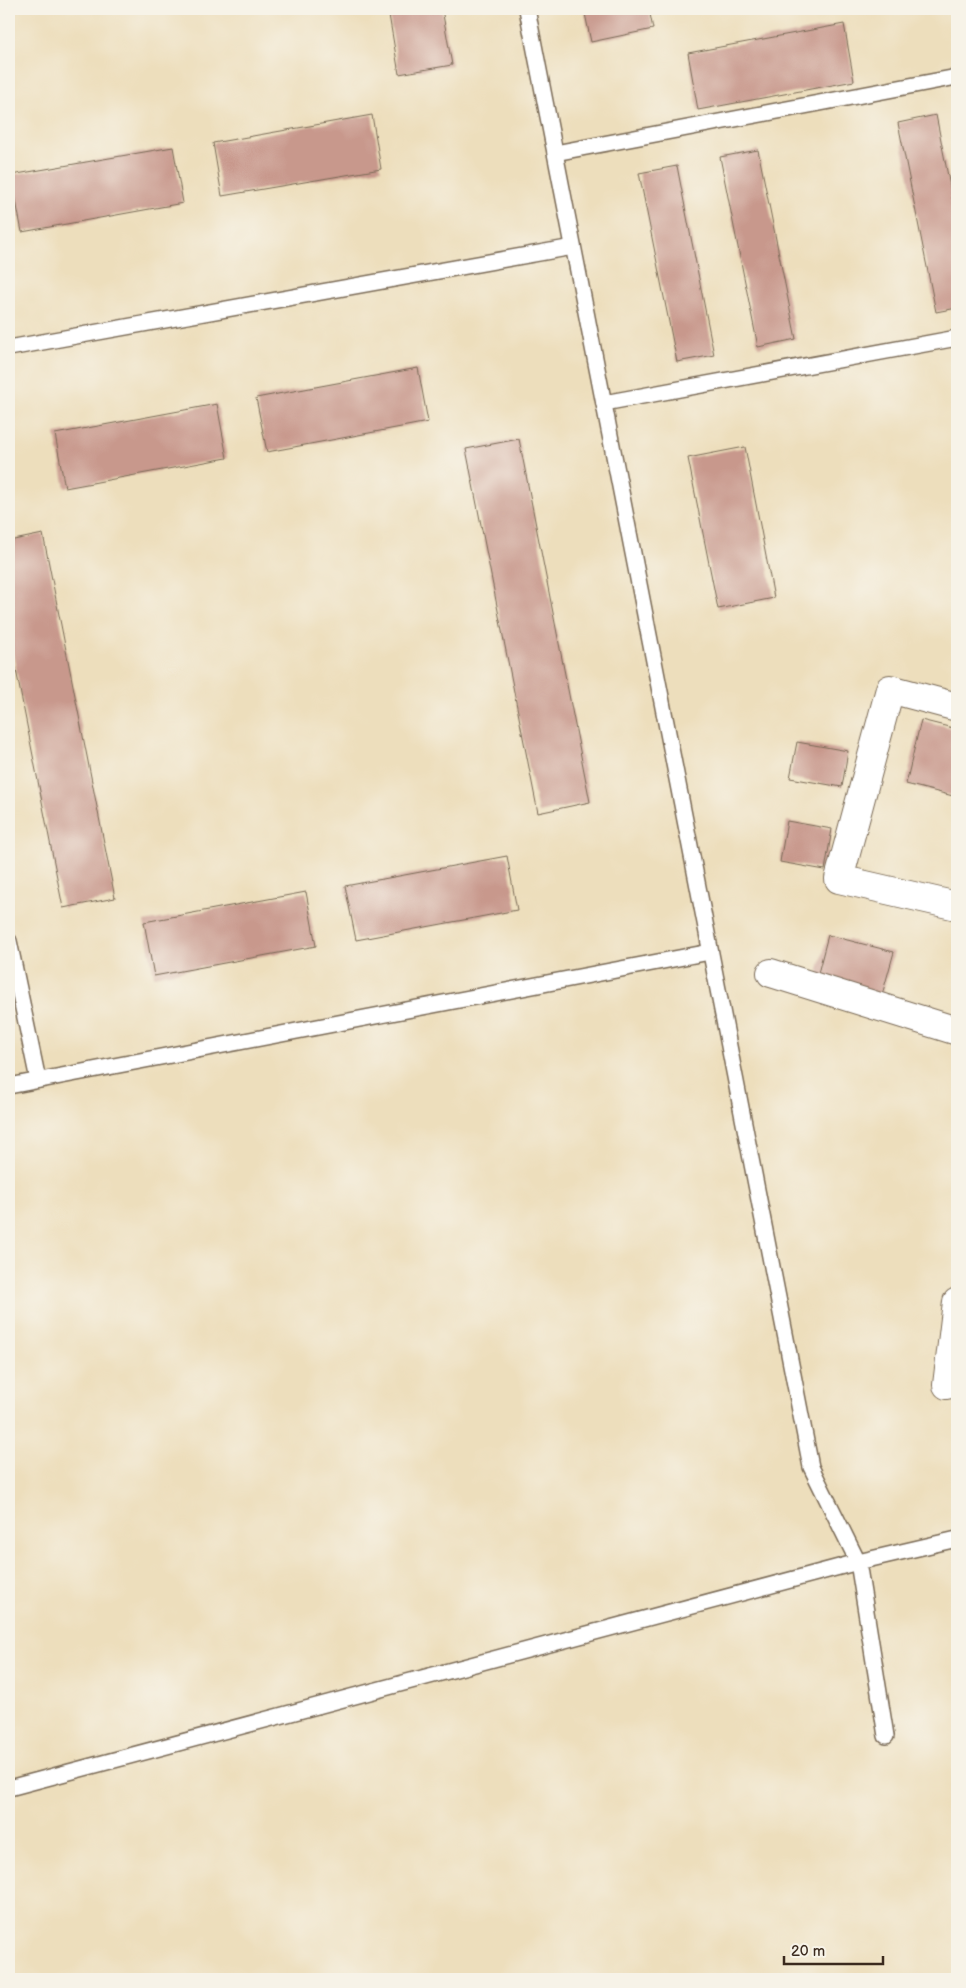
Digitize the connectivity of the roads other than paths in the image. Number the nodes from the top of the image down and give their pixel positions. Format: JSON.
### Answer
{"nodes":[{"id":1,"x":527,"y":9,"type":"edge"},
{"id":2,"x":957,"y":77,"type":"edge"},
{"id":3,"x":555,"y":153,"type":"junction"},
{"id":4,"x":573,"y":247,"type":"junction"},
{"id":5,"x":957,"y":338,"type":"edge"},
{"id":6,"x":9,"y":348,"type":"edge"},
{"id":7,"x":604,"y":403,"type":"junction"},
{"id":8,"x":957,"y":707,"type":"edge"},
{"id":9,"x":957,"y":906,"type":"edge"},
{"id":10,"x":9,"y":940,"type":"edge"},
{"id":11,"x":710,"y":952,"type":"junction"},
{"id":12,"x":772,"y":974,"type":"dead end"},
{"id":13,"x":957,"y":1031,"type":"edge"},
{"id":14,"x":38,"y":1080,"type":"junction"},
{"id":15,"x":9,"y":1086,"type":"edge"},
{"id":16,"x":957,"y":1302,"type":"edge"},
{"id":17,"x":947,"y":1385,"type":"dead end"},
{"id":18,"x":957,"y":1539,"type":"edge"},
{"id":19,"x":858,"y":1562,"type":"junction"},
{"id":20,"x":886,"y":1736,"type":"dead end"},
{"id":21,"x":9,"y":1788,"type":"edge"}],
"edges":[{"from":1,"to":3,"type":"lane"},
{"from":2,"to":3,"type":"lane"},
{"from":3,"to":4,"type":"lane"},
{"from":4,"to":6,"type":"lane"},
{"from":4,"to":7,"type":"lane"},
{"from":5,"to":7,"type":"lane"},
{"from":7,"to":11,"type":"lane"},
{"from":8,"to":9,"type":"street"},
{"from":10,"to":14,"type":"lane"},
{"from":11,"to":14,"type":"lane"},
{"from":11,"to":19,"type":"lane"},
{"from":12,"to":13,"type":"street"},
{"from":14,"to":15,"type":"lane"},
{"from":16,"to":17,"type":"street"},
{"from":18,"to":19,"type":"lane"},
{"from":19,"to":20,"type":"lane"},
{"from":19,"to":21,"type":"lane"}]}
